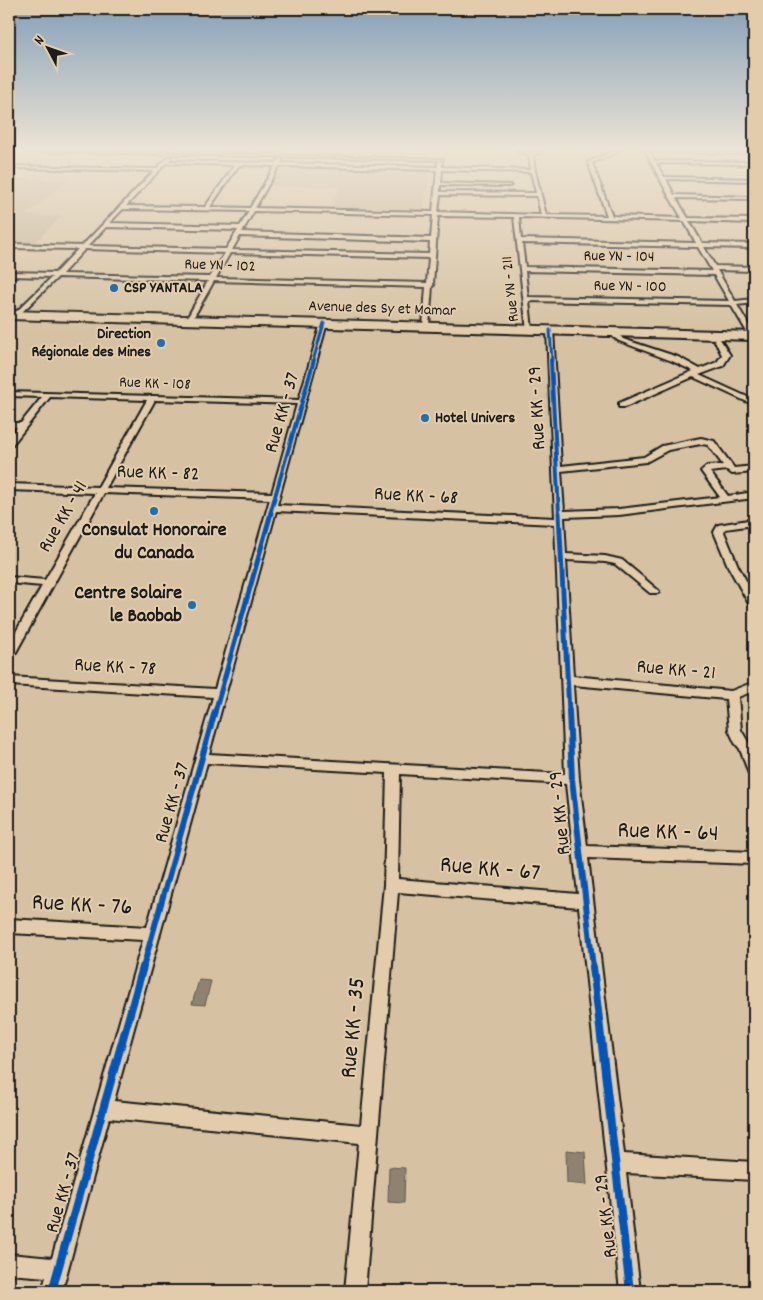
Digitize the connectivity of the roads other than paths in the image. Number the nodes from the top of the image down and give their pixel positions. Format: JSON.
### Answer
{"nodes":[{"id":1,"x":118,"y":212,"type":"edge"},
{"id":2,"x":251,"y":212,"type":"edge"},
{"id":3,"x":328,"y":212,"type":"edge"},
{"id":4,"x":543,"y":212,"type":"edge"},
{"id":5,"x":608,"y":212,"type":"edge"},
{"id":6,"x":680,"y":212,"type":"edge"},
{"id":7,"x":435,"y":214,"type":"junction"},
{"id":8,"x":516,"y":216,"type":"junction"},
{"id":9,"x":544,"y":216,"type":"junction"},
{"id":10,"x":610,"y":218,"type":"junction"},
{"id":11,"x":684,"y":219,"type":"junction"},
{"id":12,"x":754,"y":221,"type":"edge"},
{"id":13,"x":105,"y":225,"type":"junction"},
{"id":14,"x":241,"y":228,"type":"junction"},
{"id":15,"x":238,"y":234,"type":"junction"},
{"id":16,"x":433,"y":240,"type":"junction"},
{"id":17,"x":519,"y":241,"type":"junction"},
{"id":18,"x":700,"y":245,"type":"junction"},
{"id":19,"x":9,"y":246,"type":"edge"},
{"id":20,"x":83,"y":248,"type":"junction"},
{"id":21,"x":754,"y":248,"type":"edge"},
{"id":22,"x":228,"y":251,"type":"junction"},
{"id":23,"x":432,"y":256,"type":"junction"},
{"id":24,"x":522,"y":269,"type":"junction"},
{"id":25,"x":754,"y":269,"type":"edge"},
{"id":26,"x":715,"y":270,"type":"junction"},
{"id":27,"x":9,"y":274,"type":"edge"},
{"id":28,"x":57,"y":275,"type":"junction"},
{"id":29,"x":212,"y":279,"type":"junction"},
{"id":30,"x":431,"y":285,"type":"junction"},
{"id":31,"x":526,"y":299,"type":"junction"},
{"id":32,"x":754,"y":300,"type":"edge"},
{"id":33,"x":734,"y":303,"type":"junction"},
{"id":34,"x":21,"y":309,"type":"edge"},
{"id":35,"x":189,"y":320,"type":"junction"},
{"id":36,"x":324,"y":323,"type":"junction"},
{"id":37,"x":426,"y":326,"type":"junction"},
{"id":38,"x":529,"y":330,"type":"junction"},
{"id":39,"x":550,"y":330,"type":"junction"},
{"id":40,"x":615,"y":332,"type":"junction"},
{"id":41,"x":715,"y":335,"type":"junction"},
{"id":42,"x":753,"y":336,"type":"edge"},
{"id":43,"x":697,"y":372,"type":"junction"},
{"id":44,"x":9,"y":394,"type":"edge"},
{"id":45,"x":48,"y":395,"type":"junction"},
{"id":46,"x":152,"y":398,"type":"junction"},
{"id":47,"x":301,"y":402,"type":"junction"},
{"id":48,"x":754,"y":403,"type":"edge"},
{"id":49,"x":622,"y":405,"type":"dead end"},
{"id":50,"x":9,"y":425,"type":"edge"},
{"id":51,"x":23,"y":426,"type":"junction"},
{"id":52,"x":9,"y":442,"type":"edge"},
{"id":53,"x":727,"y":466,"type":"junction"},
{"id":54,"x":556,"y":469,"type":"junction"},
{"id":55,"x":754,"y":469,"type":"edge"},
{"id":56,"x":9,"y":487,"type":"edge"},
{"id":57,"x":100,"y":490,"type":"junction"},
{"id":58,"x":754,"y":495,"type":"edge"},
{"id":59,"x":726,"y":499,"type":"junction"},
{"id":60,"x":274,"y":502,"type":"junction"},
{"id":61,"x":559,"y":517,"type":"junction"},
{"id":62,"x":754,"y":522,"type":"edge"},
{"id":63,"x":560,"y":556,"type":"junction"},
{"id":64,"x":9,"y":580,"type":"edge"},
{"id":65,"x":47,"y":583,"type":"junction"},
{"id":66,"x":654,"y":591,"type":"dead end"},
{"id":67,"x":754,"y":604,"type":"edge"},
{"id":68,"x":9,"y":654,"type":"edge"},
{"id":69,"x":567,"y":680,"type":"junction"},
{"id":70,"x":9,"y":681,"type":"edge"},
{"id":71,"x":754,"y":686,"type":"edge"},
{"id":72,"x":220,"y":693,"type":"junction"},
{"id":73,"x":732,"y":695,"type":"junction"},
{"id":74,"x":750,"y":748,"type":"edge"},
{"id":75,"x":202,"y":758,"type":"junction"},
{"id":76,"x":394,"y":769,"type":"junction"},
{"id":77,"x":754,"y":770,"type":"edge"},
{"id":78,"x":572,"y":779,"type":"junction"},
{"id":79,"x":580,"y":852,"type":"junction"},
{"id":80,"x":754,"y":858,"type":"edge"},
{"id":81,"x":391,"y":885,"type":"junction"},
{"id":82,"x":586,"y":901,"type":"junction"},
{"id":83,"x":9,"y":926,"type":"edge"},
{"id":84,"x":152,"y":934,"type":"junction"},
{"id":85,"x":104,"y":1109,"type":"junction"},
{"id":86,"x":368,"y":1135,"type":"junction"},
{"id":87,"x":616,"y":1164,"type":"junction"},
{"id":88,"x":754,"y":1170,"type":"edge"},
{"id":89,"x":9,"y":1264,"type":"edge"},
{"id":90,"x":58,"y":1268,"type":"junction"},
{"id":91,"x":52,"y":1291,"type":"edge"},
{"id":92,"x":355,"y":1291,"type":"edge"},
{"id":93,"x":630,"y":1291,"type":"edge"}],
"edges":[{"from":1,"to":13,"type":"street"},
{"from":2,"to":14,"type":"street"},
{"from":3,"to":7,"type":"street"},
{"from":4,"to":9,"type":"street"},
{"from":5,"to":10,"type":"street"},
{"from":6,"to":11,"type":"street"},
{"from":7,"to":8,"type":"street"},
{"from":7,"to":16,"type":"street"},
{"from":8,"to":9,"type":"street"},
{"from":8,"to":17,"type":"street","name":"Rue YN - 211"},
{"from":9,"to":10,"type":"street"},
{"from":10,"to":11,"type":"street"},
{"from":11,"to":12,"type":"street"},
{"from":11,"to":18,"type":"street"},
{"from":13,"to":14,"type":"street"},
{"from":13,"to":20,"type":"street"},
{"from":14,"to":15,"type":"street"},
{"from":15,"to":16,"type":"street"},
{"from":15,"to":22,"type":"street"},
{"from":16,"to":23,"type":"street"},
{"from":17,"to":18,"type":"street"},
{"from":17,"to":24,"type":"street","name":"Rue YN - 211"},
{"from":18,"to":21,"type":"street"},
{"from":18,"to":26,"type":"street"},
{"from":19,"to":20,"type":"street"},
{"from":20,"to":22,"type":"street"},
{"from":20,"to":28,"type":"street"},
{"from":22,"to":23,"type":"street"},
{"from":22,"to":29,"type":"street"},
{"from":23,"to":30,"type":"street"},
{"from":24,"to":26,"type":"street","name":"Rue YN - 104"},
{"from":24,"to":31,"type":"street","name":"Rue YN - 211"},
{"from":25,"to":26,"type":"street","name":"Rue YN - 104"},
{"from":26,"to":33,"type":"street"},
{"from":27,"to":28,"type":"street","name":"Rue YN - 102"},
{"from":28,"to":29,"type":"street","name":"Rue YN - 102"},
{"from":28,"to":34,"type":"street"},
{"from":29,"to":30,"type":"street","name":"Rue YN - 102"},
{"from":29,"to":35,"type":"street"},
{"from":30,"to":37,"type":"street"},
{"from":31,"to":33,"type":"street","name":"Rue YN - 100"},
{"from":31,"to":38,"type":"street","name":"Rue YN - 211"},
{"from":32,"to":33,"type":"street","name":"Rue YN - 100"},
{"from":33,"to":42,"type":"street"},
{"from":34,"to":35,"type":"highway","name":"Avenue des Sy et Mamar"},
{"from":35,"to":36,"type":"highway","name":"Avenue des Sy et Mamar"},
{"from":36,"to":37,"type":"highway","name":"Avenue des Sy et Mamar"},
{"from":36,"to":47,"type":"street","name":"Rue KK - 37"},
{"from":37,"to":38,"type":"highway","name":"Avenue des Sy et Mamar"},
{"from":38,"to":39,"type":"highway","name":"Avenue des Sy et Mamar"},
{"from":39,"to":40,"type":"highway","name":"Avenue des Sy et Mamar"},
{"from":39,"to":54,"type":"street","name":"Rue KK - 29"},
{"from":40,"to":41,"type":"highway","name":"Avenue des Sy et Mamar"},
{"from":40,"to":43,"type":"street"},
{"from":41,"to":42,"type":"highway","name":"Avenue des Sy et Mamar"},
{"from":41,"to":43,"type":"street"},
{"from":43,"to":48,"type":"street"},
{"from":43,"to":49,"type":"street"},
{"from":44,"to":45,"type":"street","name":"Rue KK - 108"},
{"from":45,"to":46,"type":"street","name":"Rue KK - 108"},
{"from":45,"to":51,"type":"street"},
{"from":46,"to":47,"type":"street","name":"Rue KK - 108"},
{"from":46,"to":57,"type":"street","name":"Rue KK - 41"},
{"from":47,"to":60,"type":"street","name":"Rue KK - 37"},
{"from":50,"to":51,"type":"street"},
{"from":51,"to":52,"type":"street"},
{"from":53,"to":54,"type":"street"},
{"from":53,"to":55,"type":"street"},
{"from":53,"to":59,"type":"street"},
{"from":54,"to":61,"type":"street","name":"Rue KK - 29"},
{"from":56,"to":57,"type":"street","name":"Rue KK - 82"},
{"from":57,"to":60,"type":"street","name":"Rue KK - 82"},
{"from":57,"to":65,"type":"street","name":"Rue KK - 41"},
{"from":58,"to":59,"type":"street","name":"Rue KK - 68"},
{"from":59,"to":61,"type":"street","name":"Rue KK - 68"},
{"from":60,"to":61,"type":"street","name":"Rue KK - 68"},
{"from":60,"to":72,"type":"street","name":"Rue KK - 37"},
{"from":61,"to":63,"type":"street","name":"Rue KK - 29"},
{"from":62,"to":67,"type":"street"},
{"from":63,"to":66,"type":"street"},
{"from":63,"to":69,"type":"street","name":"Rue KK - 29"},
{"from":64,"to":65,"type":"street"},
{"from":65,"to":68,"type":"street","name":"Rue KK - 41"},
{"from":69,"to":73,"type":"street","name":"Rue KK - 21"},
{"from":69,"to":78,"type":"street","name":"Rue KK - 29"},
{"from":70,"to":72,"type":"street","name":"Rue KK - 78"},
{"from":71,"to":73,"type":"street"},
{"from":72,"to":75,"type":"street","name":"Rue KK - 37"},
{"from":73,"to":74,"type":"street","name":"Rue KK - 21"},
{"from":74,"to":77,"type":"street","name":"Rue KK - 21"},
{"from":75,"to":76,"type":"street"},
{"from":75,"to":84,"type":"street","name":"Rue KK - 37"},
{"from":76,"to":78,"type":"street"},
{"from":76,"to":81,"type":"street","name":"Rue KK - 35"},
{"from":78,"to":79,"type":"street","name":"Rue KK - 29"},
{"from":79,"to":80,"type":"street","name":"Rue KK - 64"},
{"from":79,"to":82,"type":"street","name":"Rue KK - 29"},
{"from":81,"to":82,"type":"street","name":"Rue KK - 67"},
{"from":81,"to":86,"type":"street","name":"Rue KK - 35"},
{"from":82,"to":87,"type":"street","name":"Rue KK - 29"},
{"from":83,"to":84,"type":"street","name":"Rue KK - 76"},
{"from":84,"to":85,"type":"street","name":"Rue KK - 37"},
{"from":85,"to":86,"type":"street"},
{"from":85,"to":90,"type":"street","name":"Rue KK - 37"},
{"from":86,"to":92,"type":"street","name":"Rue KK - 35"},
{"from":87,"to":88,"type":"street"},
{"from":87,"to":93,"type":"street","name":"Rue KK - 29"},
{"from":89,"to":90,"type":"street"},
{"from":90,"to":91,"type":"street","name":"Rue KK - 37"}]}
